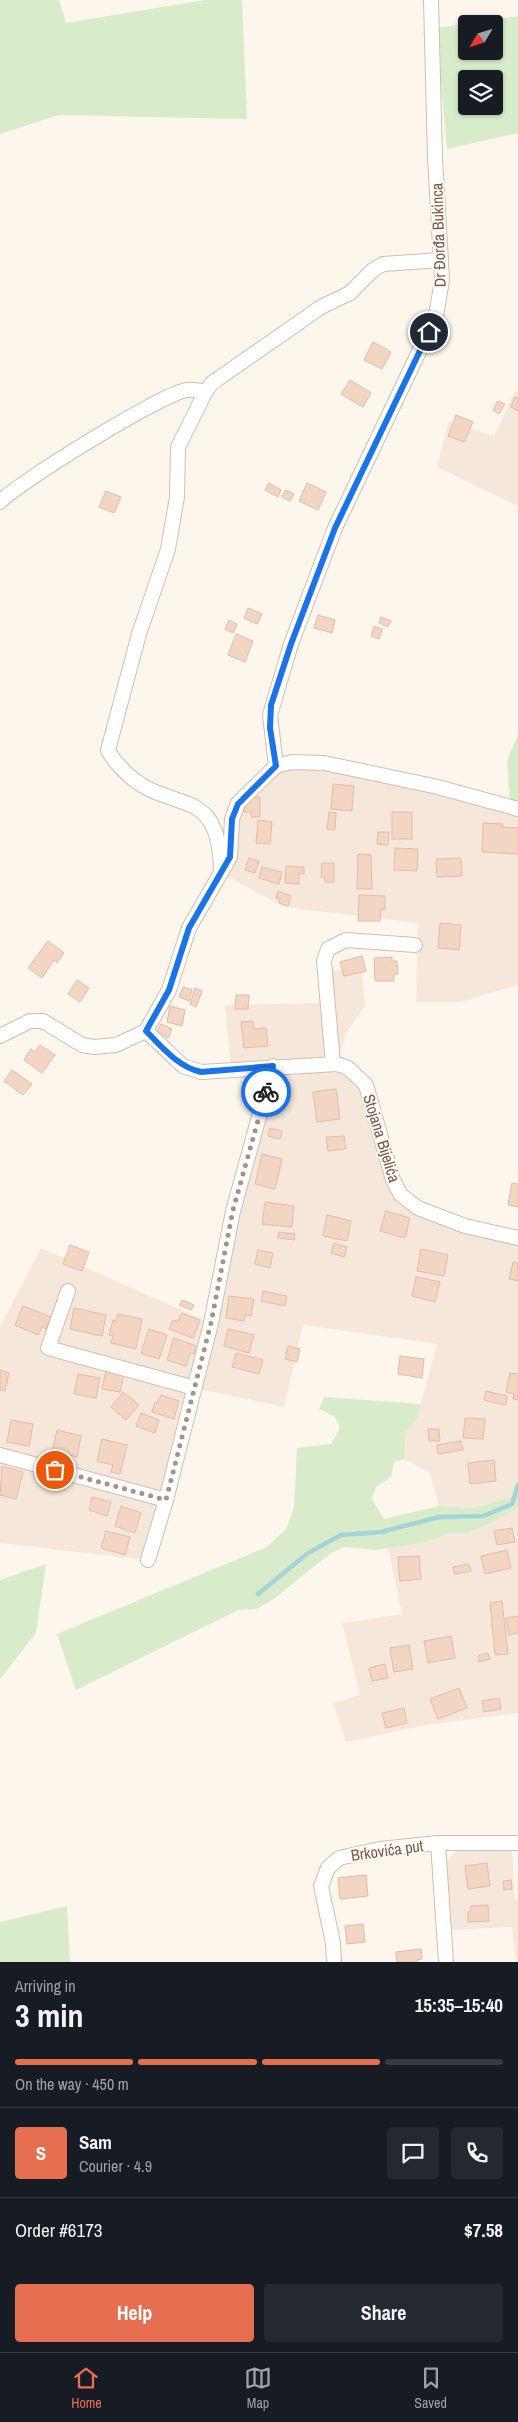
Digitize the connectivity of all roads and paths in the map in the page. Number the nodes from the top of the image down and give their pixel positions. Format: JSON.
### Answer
{"nodes":[{"id":1,"x":431,"y":0,"type":"edge"},
{"id":2,"x":441,"y":260,"type":"junction"},
{"id":3,"x":206,"y":391,"type":"junction"},
{"id":4,"x":0,"y":502,"type":"edge"},
{"id":5,"x":276,"y":766,"type":"junction"},
{"id":6,"x":518,"y":809,"type":"edge"},
{"id":7,"x":220,"y":873,"type":"junction"},
{"id":8,"x":415,"y":945,"type":"dead end"},
{"id":9,"x":146,"y":1031,"type":"junction"},
{"id":10,"x":0,"y":1036,"type":"edge"},
{"id":11,"x":333,"y":1064,"type":"junction"},
{"id":12,"x":273,"y":1066,"type":"junction"},
{"id":13,"x":518,"y":1238,"type":"edge"},
{"id":14,"x":68,"y":1291,"type":"dead end"},
{"id":15,"x":195,"y":1388,"type":"junction"},
{"id":16,"x":0,"y":1455,"type":"edge"},
{"id":17,"x":166,"y":1500,"type":"junction"},
{"id":18,"x":148,"y":1560,"type":"dead end"},
{"id":19,"x":438,"y":1843,"type":"junction"},
{"id":20,"x":518,"y":1843,"type":"edge"},
{"id":21,"x":334,"y":1962,"type":"edge"},
{"id":22,"x":446,"y":1962,"type":"edge"}],
"edges":[{"from":1,"to":2,"type":"street","name":"Dr Đorđa Bukinca"},
{"from":2,"to":3,"type":"street"},
{"from":2,"to":5,"type":"street","name":"Dr Đorđa Bukinca"},
{"from":3,"to":4,"type":"street"},
{"from":3,"to":7,"type":"street"},
{"from":5,"to":6,"type":"street"},
{"from":5,"to":7,"type":"street"},
{"from":7,"to":9,"type":"street"},
{"from":8,"to":11,"type":"street"},
{"from":9,"to":10,"type":"street"},
{"from":9,"to":12,"type":"street","name":"Stojana Bijelića"},
{"from":11,"to":12,"type":"street","name":"Stojana Bijelića"},
{"from":11,"to":13,"type":"street","name":"Stojana Bijelića"},
{"from":12,"to":15,"type":"street"},
{"from":14,"to":15,"type":"street"},
{"from":15,"to":17,"type":"street"},
{"from":16,"to":17,"type":"street"},
{"from":17,"to":18,"type":"street"},
{"from":19,"to":20,"type":"street","name":"Brkovića put"},
{"from":19,"to":21,"type":"street","name":"Brkovića put"},
{"from":19,"to":22,"type":"street"}]}
